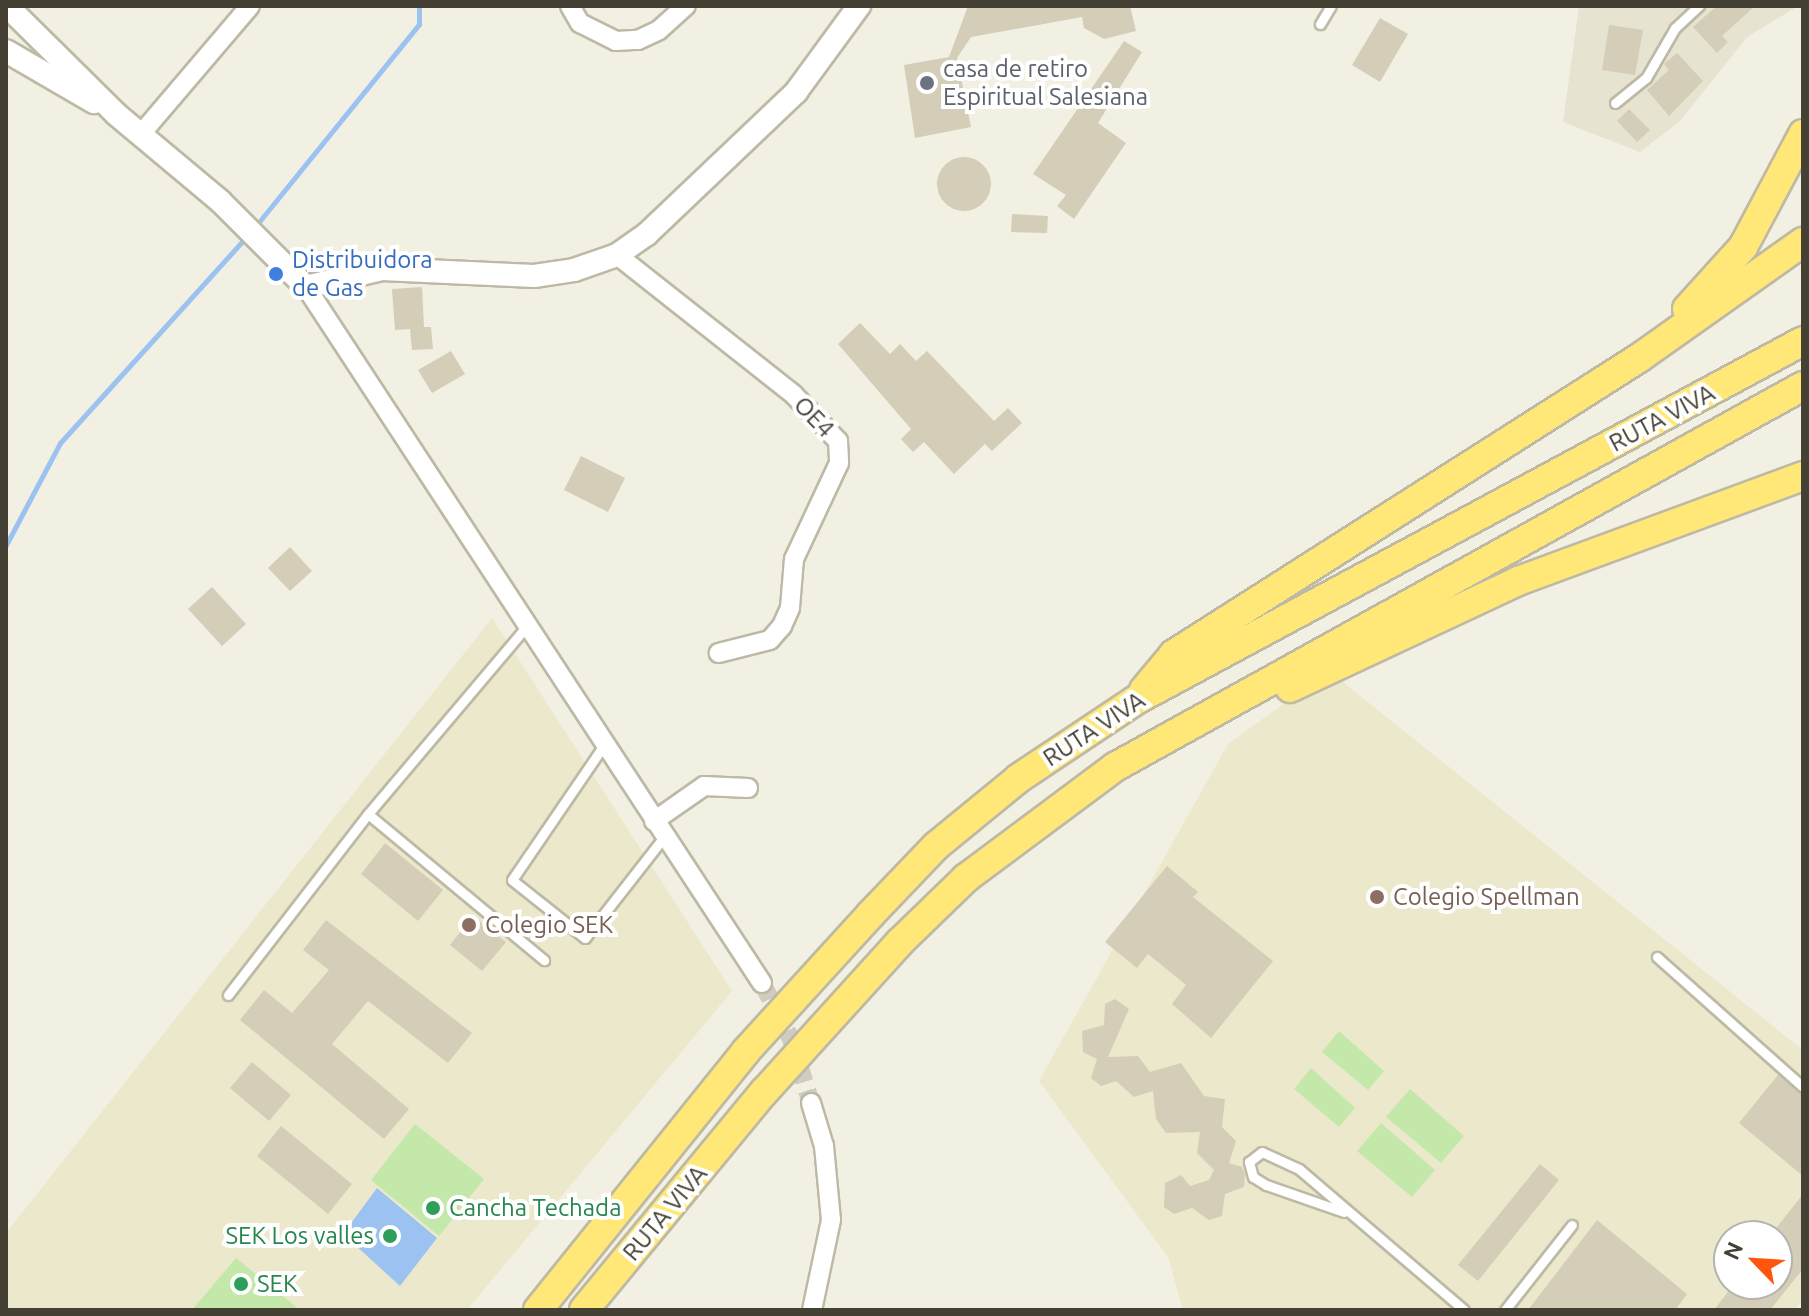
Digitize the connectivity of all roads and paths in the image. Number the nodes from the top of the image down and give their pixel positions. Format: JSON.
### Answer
{"nodes":[{"id":1,"x":7,"y":6,"type":"edge"},
{"id":2,"x":250,"y":6,"type":"edge"},
{"id":3,"x":570,"y":6,"type":"edge"},
{"id":4,"x":686,"y":6,"type":"edge"},
{"id":5,"x":859,"y":6,"type":"edge"},
{"id":6,"x":1331,"y":6,"type":"edge"},
{"id":7,"x":1699,"y":6,"type":"edge"},
{"id":8,"x":1320,"y":24,"type":"dead end"},
{"id":9,"x":6,"y":51,"type":"edge"},
{"id":10,"x":1615,"y":103,"type":"dead end"},
{"id":11,"x":116,"y":114,"type":"junction"},
{"id":12,"x":141,"y":134,"type":"junction"},
{"id":13,"x":1803,"y":134,"type":"edge"},
{"id":14,"x":1803,"y":242,"type":"edge"},
{"id":15,"x":617,"y":255,"type":"junction"},
{"id":16,"x":306,"y":287,"type":"junction"},
{"id":17,"x":1803,"y":341,"type":"edge"},
{"id":18,"x":1639,"y":358,"type":"junction"},
{"id":19,"x":1803,"y":386,"type":"edge"},
{"id":20,"x":1803,"y":476,"type":"edge"},
{"id":21,"x":1803,"y":490,"type":"edge"},
{"id":22,"x":1594,"y":552,"type":"junction"},
{"id":23,"x":529,"y":624,"type":"junction"},
{"id":24,"x":719,"y":653,"type":"dead end"},
{"id":25,"x":1136,"y":700,"type":"junction"},
{"id":26,"x":604,"y":745,"type":"junction"},
{"id":27,"x":748,"y":788,"type":"dead end"},
{"id":28,"x":368,"y":814,"type":"junction"},
{"id":29,"x":1039,"y":825,"type":"junction"},
{"id":30,"x":659,"y":829,"type":"junction"},
{"id":31,"x":1657,"y":957,"type":"dead end"},
{"id":32,"x":544,"y":960,"type":"dead end"},
{"id":33,"x":762,"y":983,"type":"tunnel mouth"},
{"id":34,"x":228,"y":995,"type":"dead end"},
{"id":35,"x":1803,"y":1087,"type":"edge"},
{"id":36,"x":811,"y":1103,"type":"tunnel mouth"},
{"id":37,"x":1344,"y":1212,"type":"junction"},
{"id":38,"x":1572,"y":1225,"type":"dead end"},
{"id":39,"x":538,"y":1310,"type":"edge"},
{"id":40,"x":584,"y":1310,"type":"edge"},
{"id":41,"x":812,"y":1310,"type":"edge"},
{"id":42,"x":1464,"y":1310,"type":"edge"},
{"id":43,"x":1505,"y":1310,"type":"edge"}],
"edges":[{"from":1,"to":11,"type":"street"},
{"from":2,"to":12,"type":"street"},
{"from":3,"to":4,"type":"street"},
{"from":5,"to":15,"type":"street"},
{"from":6,"to":8,"type":"lane"},
{"from":7,"to":10,"type":"lane"},
{"from":9,"to":11,"type":"street"},
{"from":11,"to":12,"type":"street"},
{"from":12,"to":16,"type":"street"},
{"from":13,"to":18,"type":"highway"},
{"from":14,"to":18,"type":"highway"},
{"from":15,"to":16,"type":"street"},
{"from":15,"to":24,"type":"street","name":"OE4"},
{"from":16,"to":23,"type":"street"},
{"from":17,"to":25,"type":"highway","name":"RUTA VIVA"},
{"from":18,"to":25,"type":"highway"},
{"from":19,"to":29,"type":"highway","name":"RUTA VIVA"},
{"from":20,"to":22,"type":"highway"},
{"from":21,"to":22,"type":"highway"},
{"from":22,"to":29,"type":"highway"},
{"from":23,"to":26,"type":"street"},
{"from":23,"to":28,"type":"lane"},
{"from":25,"to":39,"type":"highway","name":"RUTA VIVA"},
{"from":26,"to":30,"type":"street"},
{"from":26,"to":30,"type":"lane"},
{"from":27,"to":30,"type":"street"},
{"from":28,"to":32,"type":"lane"},
{"from":28,"to":34,"type":"lane"},
{"from":29,"to":40,"type":"highway","name":"RUTA VIVA"},
{"from":30,"to":33,"type":"street"},
{"from":31,"to":35,"type":"lane"},
{"from":36,"to":41,"type":"street"},
{"from":37,"to":37,"type":"lane"},
{"from":37,"to":42,"type":"lane"},
{"from":38,"to":43,"type":"lane"}]}
